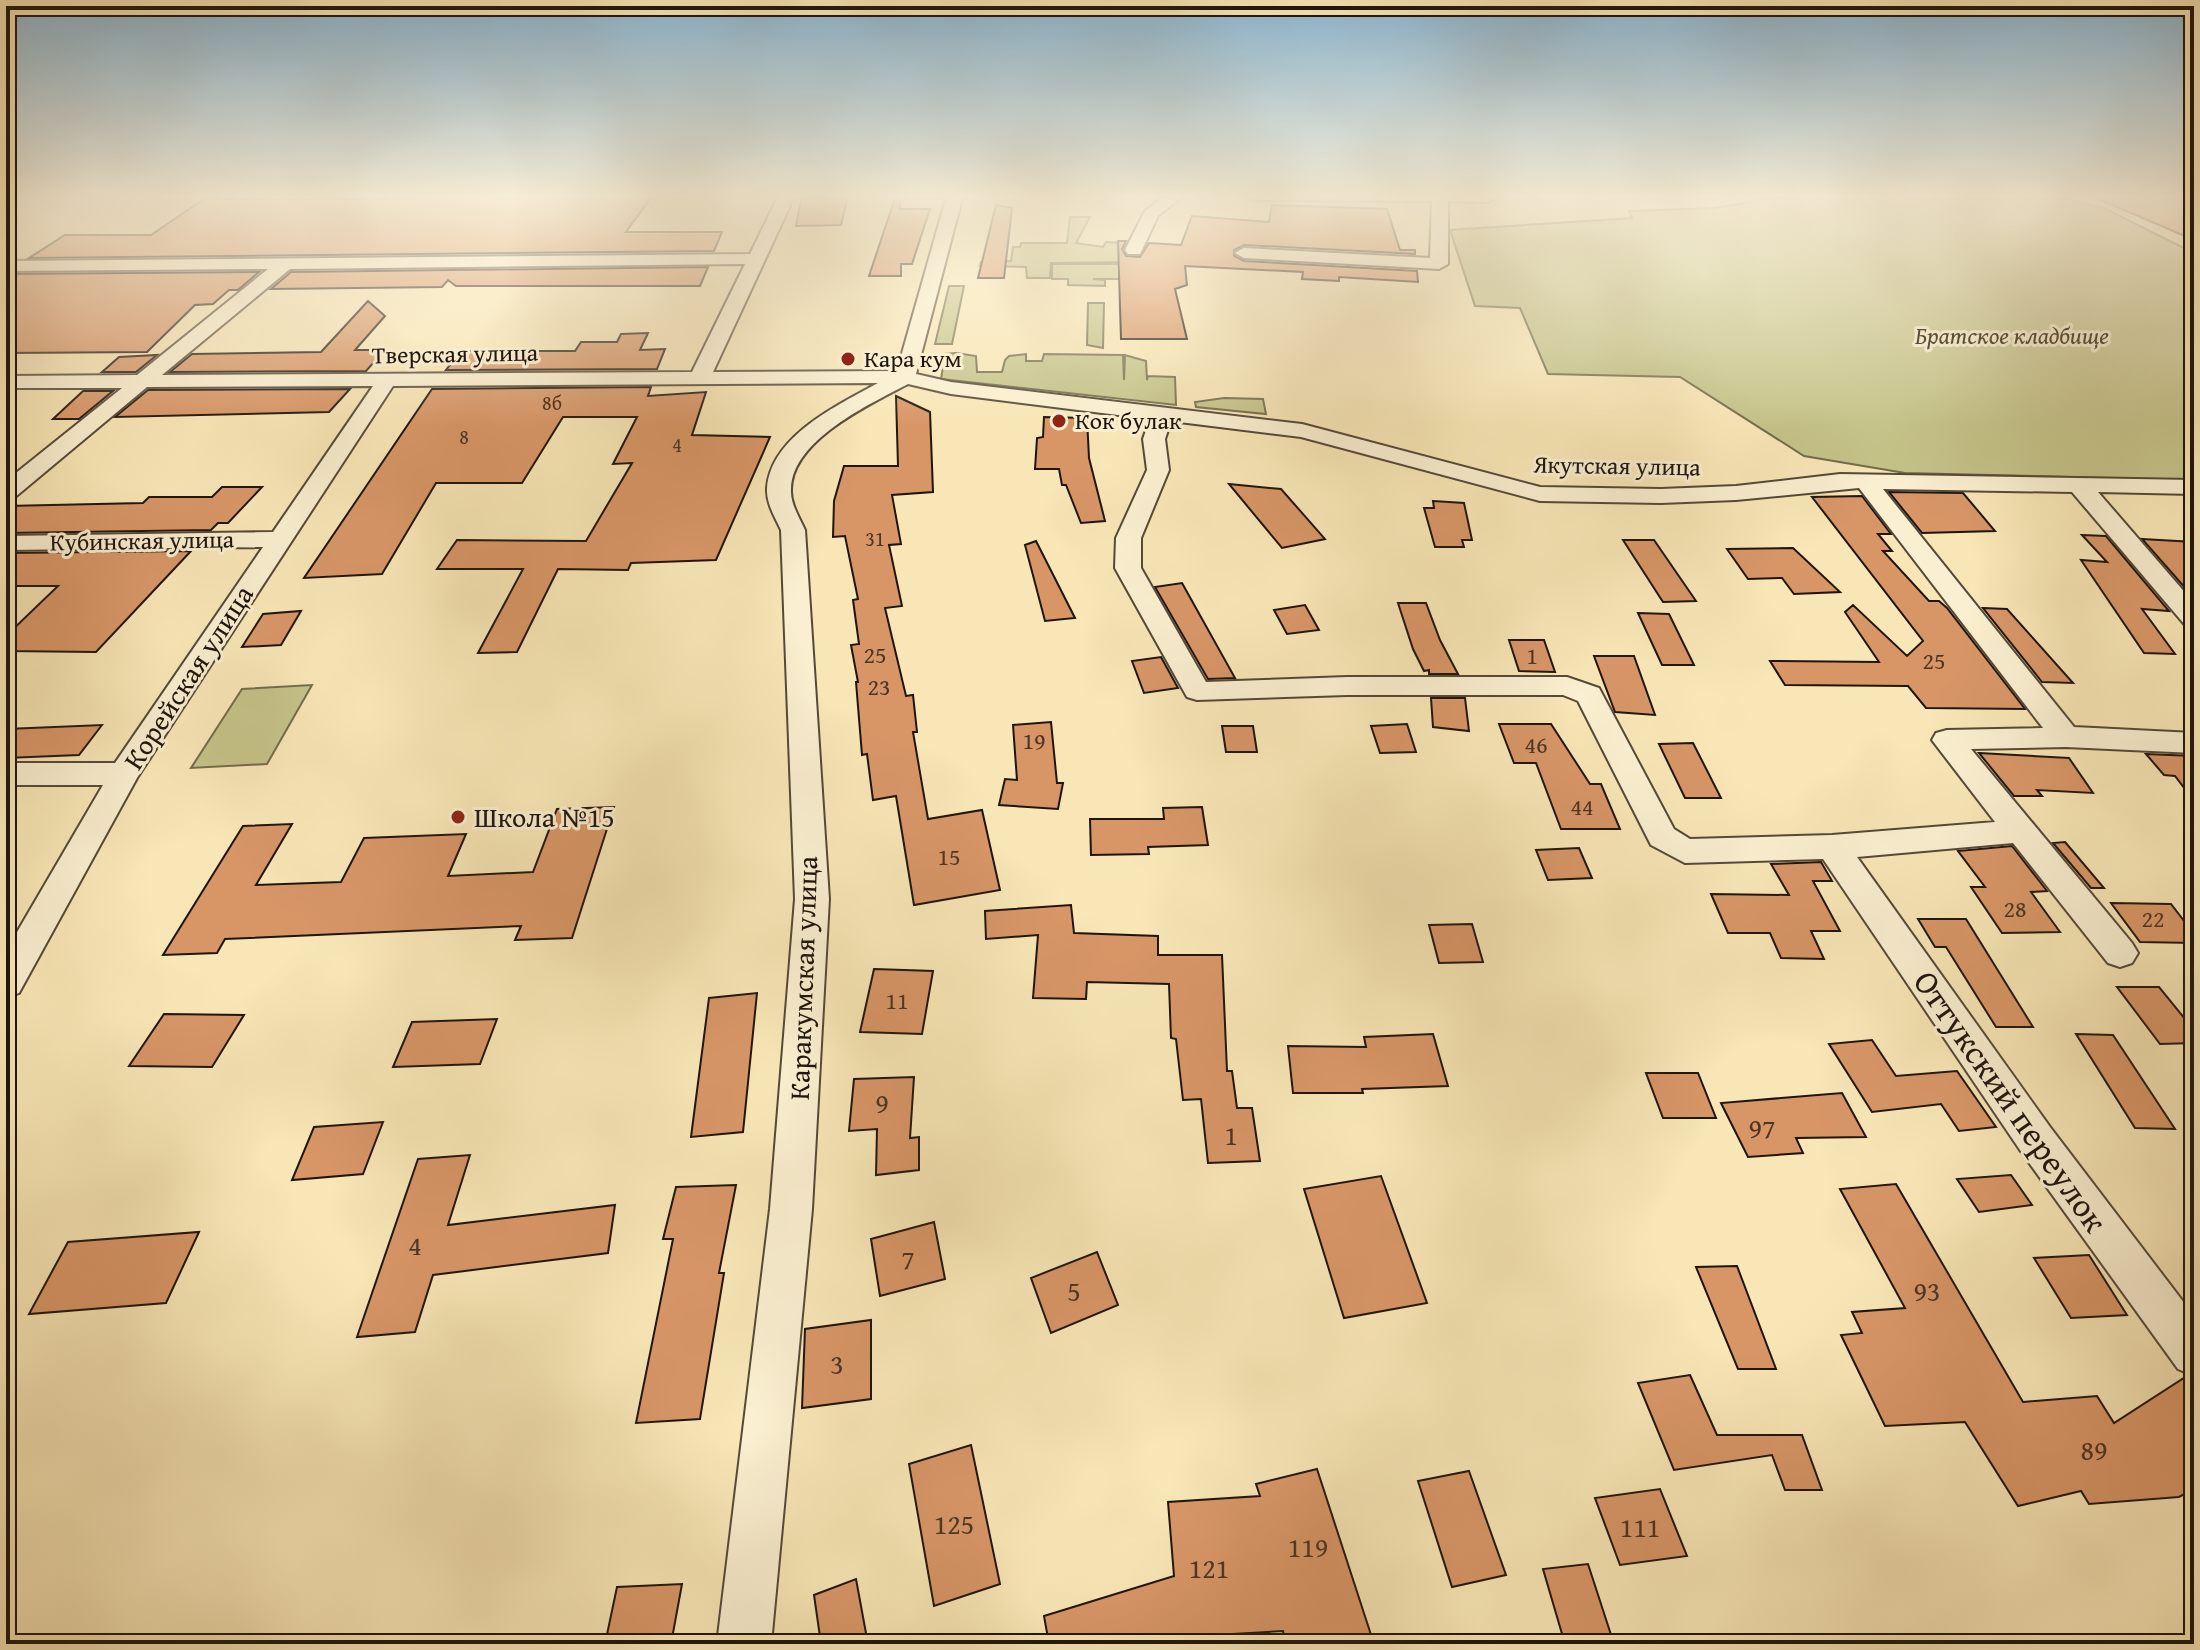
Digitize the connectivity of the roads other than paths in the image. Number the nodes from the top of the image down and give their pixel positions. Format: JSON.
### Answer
{"nodes":[{"id":1,"x":275,"y":272,"type":"edge"},
{"id":2,"x":750,"y":272,"type":"edge"},
{"id":3,"x":934,"y":272,"type":"edge"},
{"id":4,"x":700,"y":377,"type":"junction"},
{"id":5,"x":905,"y":377,"type":"junction"},
{"id":6,"x":387,"y":380,"type":"junction"},
{"id":7,"x":142,"y":381,"type":"junction"},
{"id":8,"x":6,"y":382,"type":"edge"},
{"id":9,"x":1162,"y":416,"type":"junction"},
{"id":10,"x":1865,"y":481,"type":"junction"},
{"id":11,"x":2079,"y":485,"type":"junction"},
{"id":12,"x":2194,"y":487,"type":"edge"},
{"id":13,"x":6,"y":493,"type":"edge"},
{"id":14,"x":278,"y":539,"type":"junction"},
{"id":15,"x":6,"y":543,"type":"edge"},
{"id":16,"x":2194,"y":619,"type":"edge"},
{"id":17,"x":2066,"y":737,"type":"junction"},
{"id":18,"x":2194,"y":743,"type":"edge"},
{"id":19,"x":6,"y":774,"type":"edge"},
{"id":20,"x":124,"y":774,"type":"junction"},
{"id":21,"x":2021,"y":831,"type":"junction"},
{"id":22,"x":1832,"y":847,"type":"junction"},
{"id":23,"x":2120,"y":953,"type":"dead end"},
{"id":24,"x":6,"y":983,"type":"edge"},
{"id":25,"x":2194,"y":1353,"type":"edge"},
{"id":26,"x":744,"y":1644,"type":"edge"}],
"edges":[{"from":1,"to":7,"type":"street"},
{"from":2,"to":4,"type":"street"},
{"from":3,"to":5,"type":"street"},
{"from":4,"to":5,"type":"street","name":"Тверская улица"},
{"from":4,"to":6,"type":"street","name":"Тверская улица"},
{"from":5,"to":9,"type":"street","name":"Якутская улица"},
{"from":5,"to":26,"type":"street","name":"Каракумская улица"},
{"from":6,"to":7,"type":"street","name":"Тверская улица"},
{"from":6,"to":14,"type":"street","name":"Корейская улица"},
{"from":7,"to":8,"type":"street","name":"Тверская улица"},
{"from":7,"to":13,"type":"street"},
{"from":9,"to":10,"type":"street","name":"Якутская улица"},
{"from":9,"to":22,"type":"street"},
{"from":10,"to":11,"type":"street","name":"Якутская улица"},
{"from":10,"to":17,"type":"street"},
{"from":11,"to":12,"type":"street","name":"Якутская улица"},
{"from":11,"to":16,"type":"street"},
{"from":14,"to":15,"type":"street","name":"Кубинская улица"},
{"from":14,"to":20,"type":"street","name":"Корейская улица"},
{"from":17,"to":18,"type":"street"},
{"from":17,"to":21,"type":"street"},
{"from":19,"to":20,"type":"street"},
{"from":20,"to":24,"type":"street","name":"Корейская улица"},
{"from":21,"to":22,"type":"street"},
{"from":21,"to":23,"type":"street"},
{"from":22,"to":25,"type":"street","name":"Оттукский переулок"}]}
